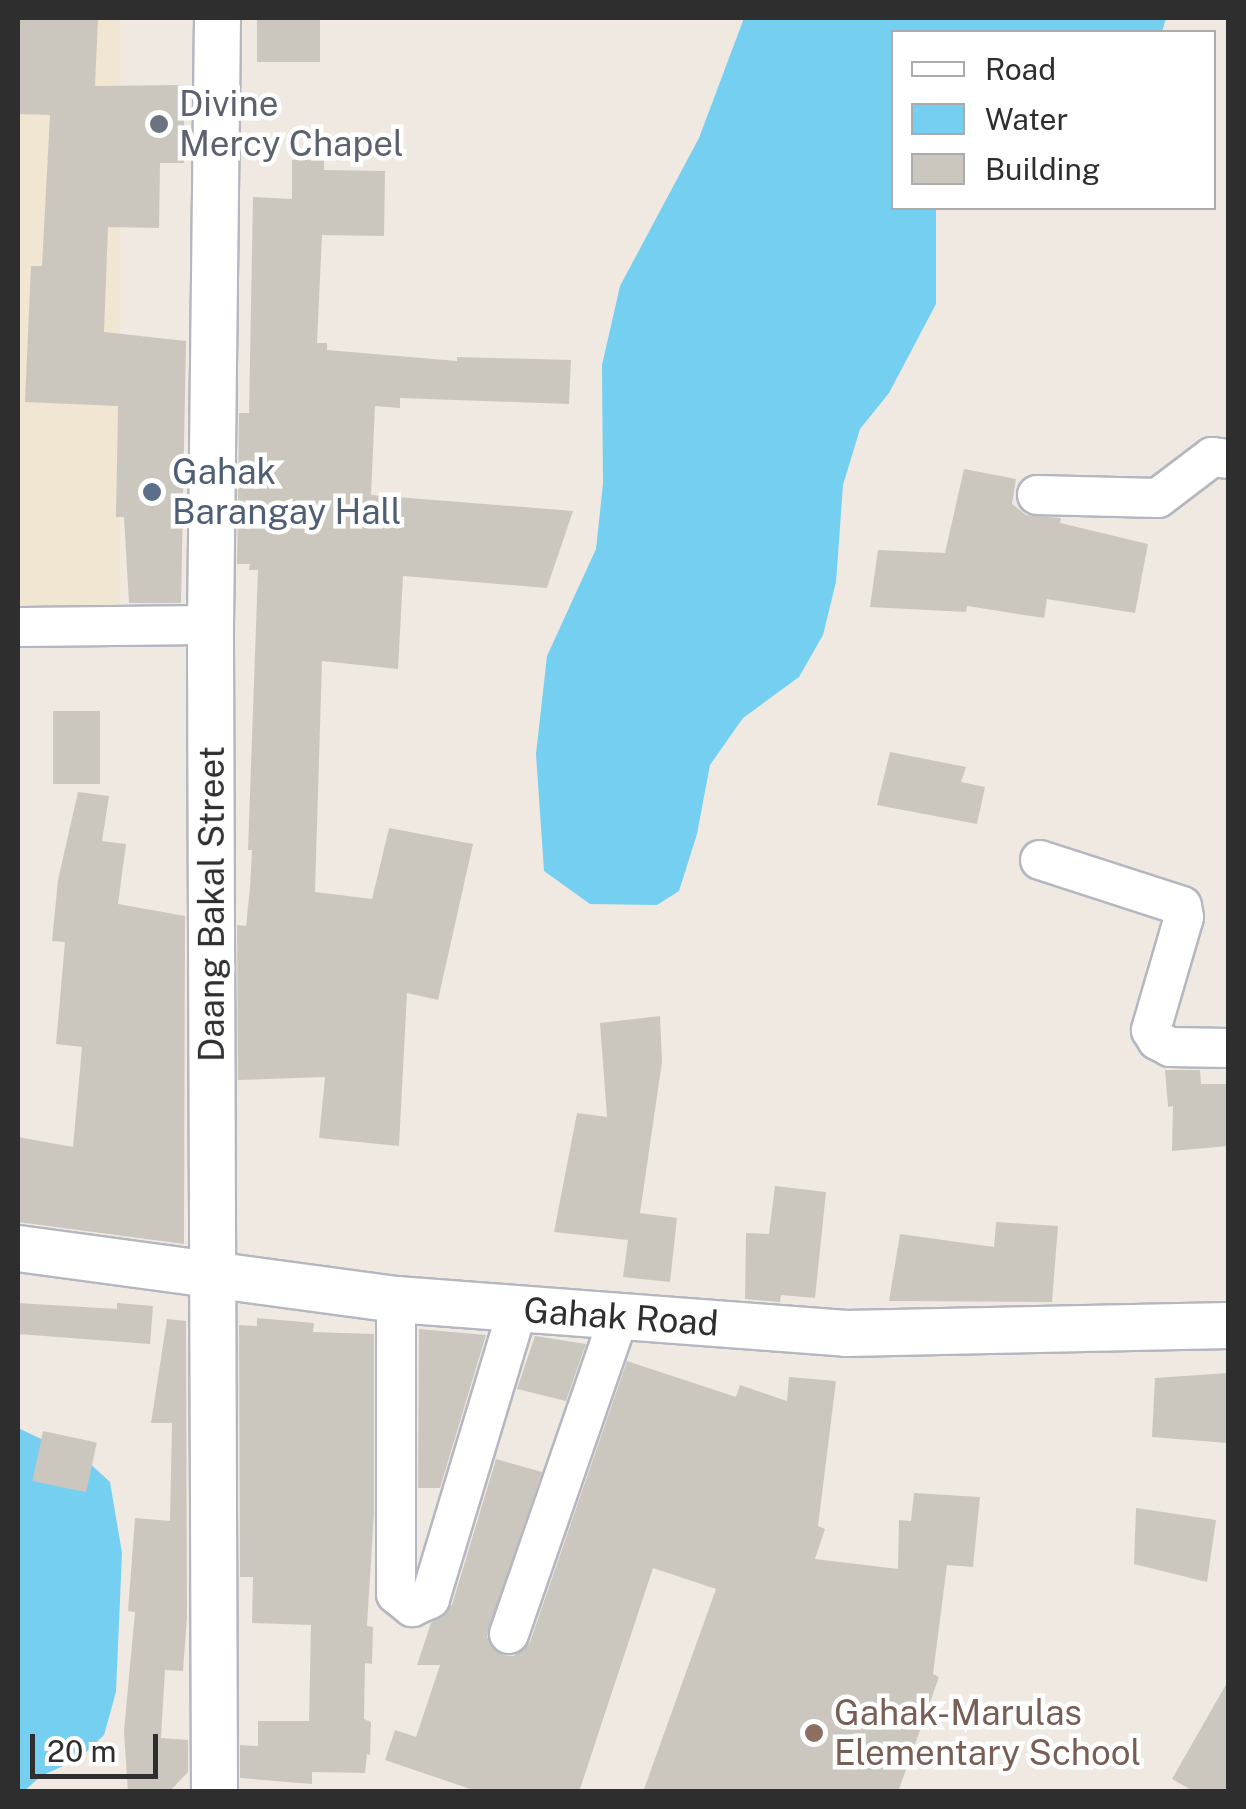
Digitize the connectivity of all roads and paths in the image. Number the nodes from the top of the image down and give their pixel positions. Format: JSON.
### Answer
{"nodes":[{"id":1,"x":217,"y":18,"type":"edge"},
{"id":2,"x":1228,"y":459,"type":"edge"},
{"id":3,"x":1037,"y":495,"type":"dead end"},
{"id":4,"x":210,"y":625,"type":"junction"},
{"id":5,"x":18,"y":627,"type":"edge"},
{"id":6,"x":1040,"y":860,"type":"dead end"},
{"id":7,"x":1228,"y":1048,"type":"edge"},
{"id":8,"x":18,"y":1248,"type":"edge"},
{"id":9,"x":213,"y":1278,"type":"junction"},
{"id":10,"x":396,"y":1299,"type":"junction"},
{"id":11,"x":517,"y":1310,"type":"junction"},
{"id":12,"x":619,"y":1318,"type":"junction"},
{"id":13,"x":1228,"y":1325,"type":"edge"},
{"id":14,"x":509,"y":1634,"type":"dead end"},
{"id":15,"x":214,"y":1792,"type":"edge"}],
"edges":[{"from":1,"to":4,"type":"street","name":"Daang Bakal Street"},
{"from":2,"to":3,"type":"street"},
{"from":4,"to":5,"type":"street"},
{"from":4,"to":9,"type":"street","name":"Daang Bakal Street"},
{"from":6,"to":7,"type":"street"},
{"from":8,"to":9,"type":"street","name":"Gahak Road"},
{"from":9,"to":10,"type":"street","name":"Gahak Road"},
{"from":9,"to":15,"type":"street","name":"Daang Bakal Street"},
{"from":10,"to":11,"type":"street","name":"Gahak Road"},
{"from":10,"to":11,"type":"street"},
{"from":11,"to":12,"type":"street","name":"Gahak Road"},
{"from":12,"to":13,"type":"street","name":"Gahak Road"},
{"from":12,"to":14,"type":"street"}]}
